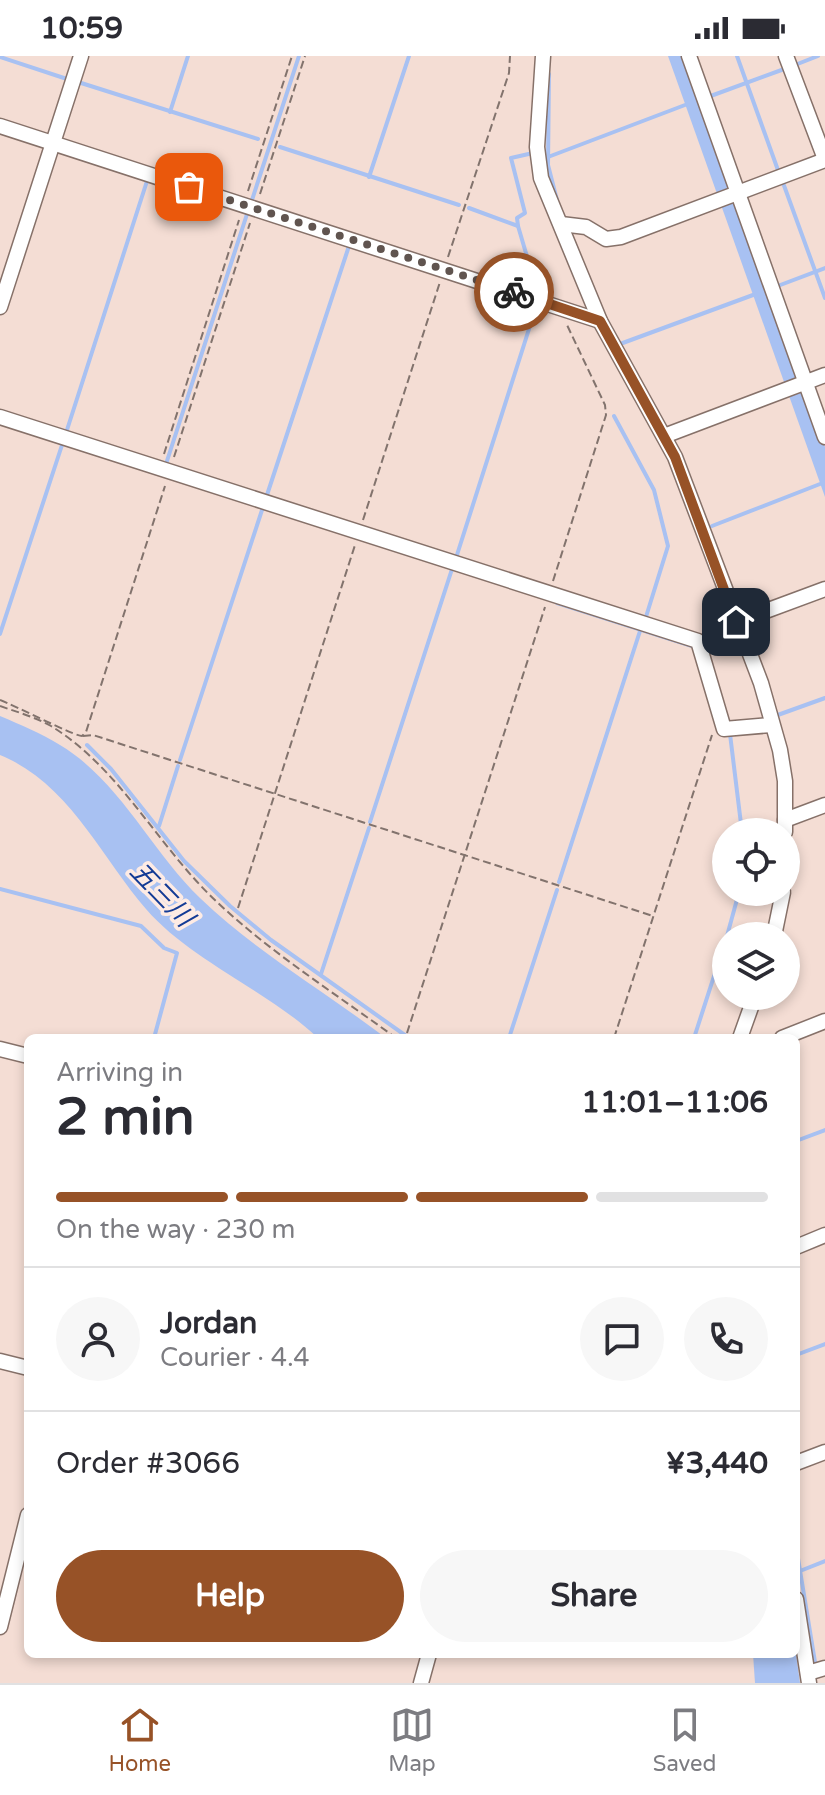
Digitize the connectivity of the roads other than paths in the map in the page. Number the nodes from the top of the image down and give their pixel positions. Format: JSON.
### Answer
{"nodes":[{"id":1,"x":81,"y":56,"type":"edge"},
{"id":2,"x":543,"y":56,"type":"edge"},
{"id":3,"x":689,"y":56,"type":"edge"},
{"id":4,"x":786,"y":56,"type":"edge"},
{"id":5,"x":0,"y":126,"type":"edge"},
{"id":6,"x":53,"y":143,"type":"junction"},
{"id":7,"x":825,"y":159,"type":"edge"},
{"id":8,"x":738,"y":192,"type":"junction"},
{"id":9,"x":561,"y":224,"type":"junction"},
{"id":10,"x":0,"y":307,"type":"edge"},
{"id":11,"x":600,"y":321,"type":"junction"},
{"id":12,"x":825,"y":375,"type":"edge"},
{"id":13,"x":805,"y":382,"type":"junction"},
{"id":14,"x":0,"y":417,"type":"edge"},
{"id":15,"x":664,"y":436,"type":"junction"},
{"id":16,"x":825,"y":437,"type":"edge"},
{"id":17,"x":825,"y":589,"type":"edge"},
{"id":18,"x":736,"y":622,"type":"junction"},
{"id":19,"x":771,"y":725,"type":"junction"},
{"id":20,"x":825,"y":805,"type":"edge"},
{"id":21,"x":785,"y":818,"type":"edge"},
{"id":22,"x":800,"y":818,"type":"edge"},
{"id":23,"x":750,"y":1010,"type":"edge"},
{"id":24,"x":825,"y":1021,"type":"edge"},
{"id":25,"x":741,"y":1034,"type":"edge"},
{"id":26,"x":792,"y":1034,"type":"edge"},
{"id":27,"x":0,"y":1049,"type":"edge"},
{"id":28,"x":24,"y":1055,"type":"edge"},
{"id":29,"x":825,"y":1235,"type":"edge"},
{"id":30,"x":800,"y":1245,"type":"edge"},
{"id":31,"x":0,"y":1361,"type":"edge"},
{"id":32,"x":24,"y":1367,"type":"edge"},
{"id":33,"x":825,"y":1452,"type":"edge"},
{"id":34,"x":800,"y":1461,"type":"edge"},
{"id":35,"x":24,"y":1531,"type":"edge"},
{"id":36,"x":800,"y":1625,"type":"edge"},
{"id":37,"x":0,"y":1627,"type":"edge"},
{"id":38,"x":428,"y":1658,"type":"edge"},
{"id":39,"x":825,"y":1668,"type":"edge"},
{"id":40,"x":808,"y":1678,"type":"edge"},
{"id":41,"x":421,"y":1683,"type":"edge"}],
"edges":[{"from":1,"to":6,"type":"street"},
{"from":2,"to":9,"type":"street"},
{"from":3,"to":8,"type":"street"},
{"from":4,"to":7,"type":"street"},
{"from":5,"to":6,"type":"street"},
{"from":6,"to":10,"type":"street"},
{"from":6,"to":11,"type":"street"},
{"from":7,"to":8,"type":"street"},
{"from":8,"to":9,"type":"street"},
{"from":8,"to":13,"type":"street"},
{"from":9,"to":11,"type":"street"},
{"from":11,"to":15,"type":"street"},
{"from":12,"to":13,"type":"street"},
{"from":13,"to":15,"type":"street"},
{"from":13,"to":16,"type":"street"},
{"from":14,"to":19,"type":"street"},
{"from":15,"to":18,"type":"street"},
{"from":17,"to":18,"type":"street"},
{"from":18,"to":19,"type":"street"},
{"from":19,"to":21,"type":"street"},
{"from":20,"to":22,"type":"street"},
{"from":23,"to":25,"type":"street"},
{"from":24,"to":26,"type":"street"},
{"from":27,"to":28,"type":"street"},
{"from":29,"to":30,"type":"street"},
{"from":31,"to":32,"type":"street"},
{"from":33,"to":34,"type":"street"},
{"from":35,"to":37,"type":"street"},
{"from":36,"to":40,"type":"street"},
{"from":38,"to":41,"type":"street"},
{"from":39,"to":40,"type":"street"}]}
